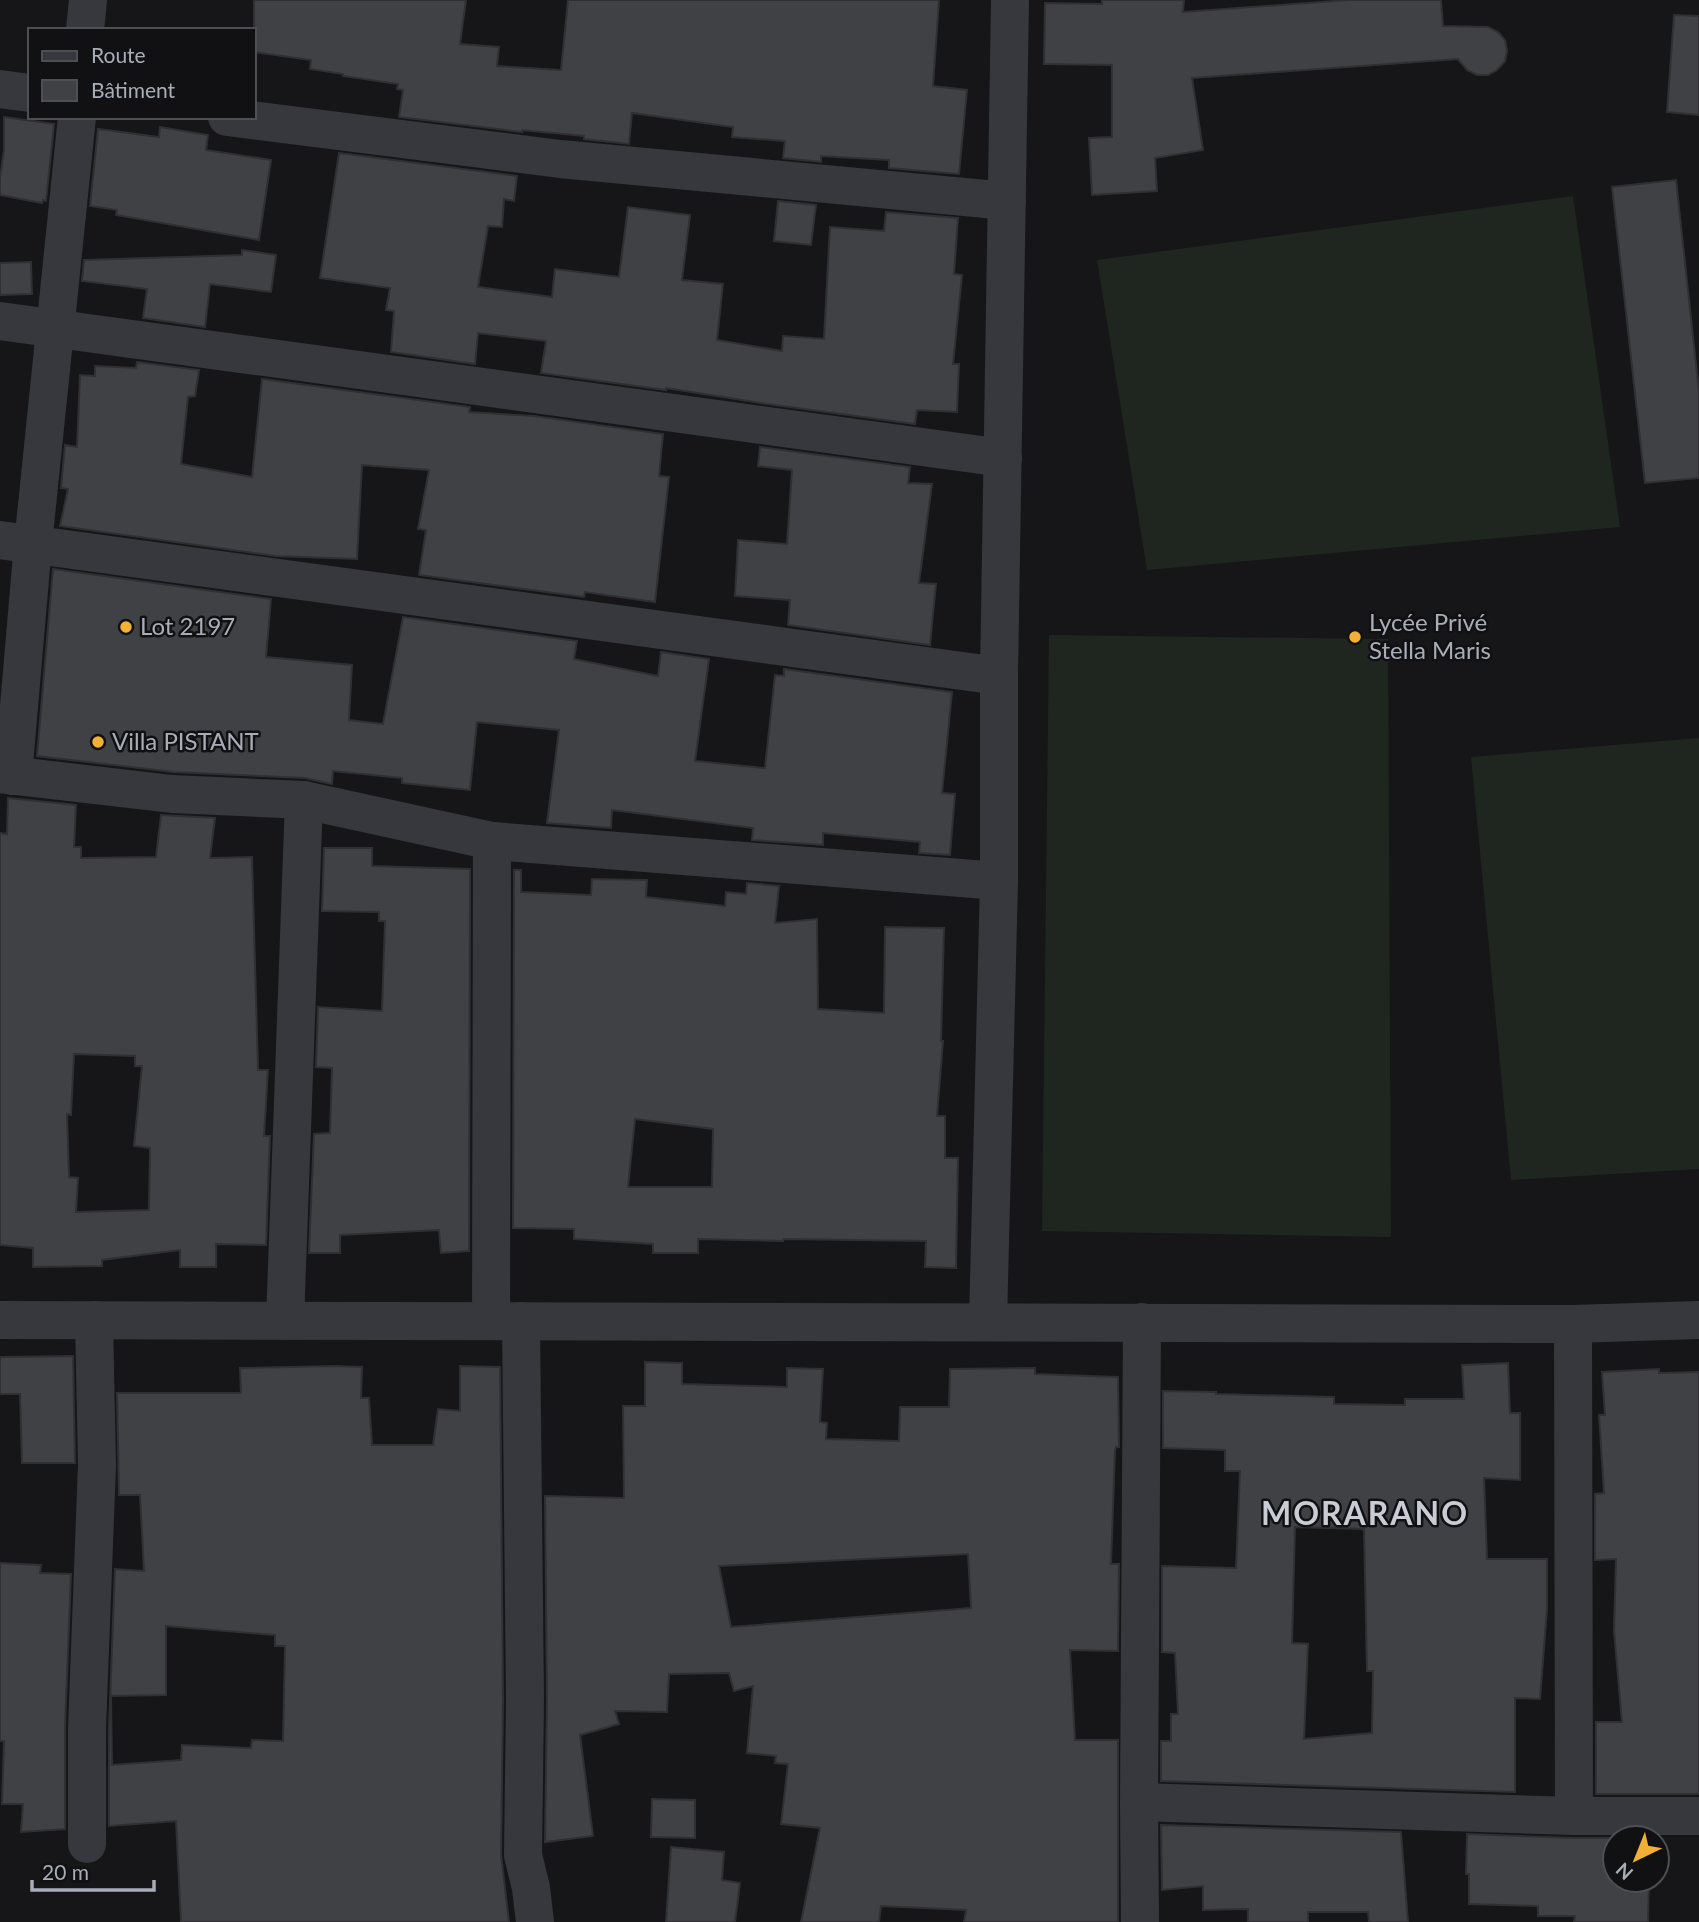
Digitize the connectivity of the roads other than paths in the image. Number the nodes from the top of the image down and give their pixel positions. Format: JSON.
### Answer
{"nodes":[{"id":1,"x":88,"y":0,"type":"edge"},
{"id":2,"x":1010,"y":0,"type":"edge"},
{"id":3,"x":85,"y":28,"type":"edge"},
{"id":4,"x":0,"y":89,"type":"edge"},
{"id":5,"x":28,"y":93,"type":"edge"},
{"id":6,"x":77,"y":119,"type":"edge"},
{"id":7,"x":243,"y":119,"type":"edge"},
{"id":8,"x":1007,"y":201,"type":"junction"},
{"id":9,"x":0,"y":321,"type":"edge"},
{"id":10,"x":55,"y":329,"type":"junction"},
{"id":11,"x":1003,"y":457,"type":"junction"},
{"id":12,"x":16,"y":542,"type":"edge"},
{"id":13,"x":999,"y":676,"type":"junction"},
{"id":14,"x":6,"y":775,"type":"edge"},
{"id":15,"x":304,"y":800,"type":"junction"},
{"id":16,"x":492,"y":841,"type":"junction"},
{"id":17,"x":999,"y":881,"type":"junction"},
{"id":18,"x":0,"y":1320,"type":"edge"},
{"id":19,"x":94,"y":1320,"type":"junction"},
{"id":20,"x":1699,"y":1320,"type":"edge"},
{"id":21,"x":285,"y":1321,"type":"junction"},
{"id":22,"x":506,"y":1321,"type":"junction"},
{"id":23,"x":988,"y":1322,"type":"junction"},
{"id":24,"x":1142,"y":1322,"type":"junction"},
{"id":25,"x":1573,"y":1324,"type":"junction"},
{"id":26,"x":1139,"y":1802,"type":"junction"},
{"id":27,"x":1574,"y":1816,"type":"junction"},
{"id":28,"x":1699,"y":1816,"type":"edge"},
{"id":29,"x":87,"y":1844,"type":"dead end"},
{"id":30,"x":535,"y":1922,"type":"edge"},
{"id":31,"x":1140,"y":1922,"type":"edge"}],
"edges":[{"from":1,"to":3,"type":"street"},
{"from":2,"to":8,"type":"street"},
{"from":4,"to":5,"type":"street"},
{"from":6,"to":10,"type":"street"},
{"from":7,"to":8,"type":"street"},
{"from":8,"to":11,"type":"street"},
{"from":9,"to":10,"type":"street"},
{"from":10,"to":11,"type":"street"},
{"from":10,"to":12,"type":"street"},
{"from":11,"to":13,"type":"street"},
{"from":12,"to":13,"type":"street"},
{"from":12,"to":14,"type":"street"},
{"from":13,"to":17,"type":"street"},
{"from":14,"to":15,"type":"street"},
{"from":15,"to":16,"type":"street"},
{"from":15,"to":21,"type":"street"},
{"from":16,"to":17,"type":"street"},
{"from":16,"to":22,"type":"street"},
{"from":17,"to":23,"type":"street"},
{"from":18,"to":19,"type":"street"},
{"from":19,"to":21,"type":"street"},
{"from":19,"to":29,"type":"street"},
{"from":20,"to":25,"type":"street"},
{"from":21,"to":22,"type":"street"},
{"from":22,"to":23,"type":"street"},
{"from":22,"to":30,"type":"street"},
{"from":23,"to":24,"type":"street"},
{"from":24,"to":25,"type":"street"},
{"from":24,"to":26,"type":"street"},
{"from":25,"to":27,"type":"street"},
{"from":26,"to":27,"type":"street"},
{"from":26,"to":31,"type":"street"},
{"from":27,"to":28,"type":"street"}]}
